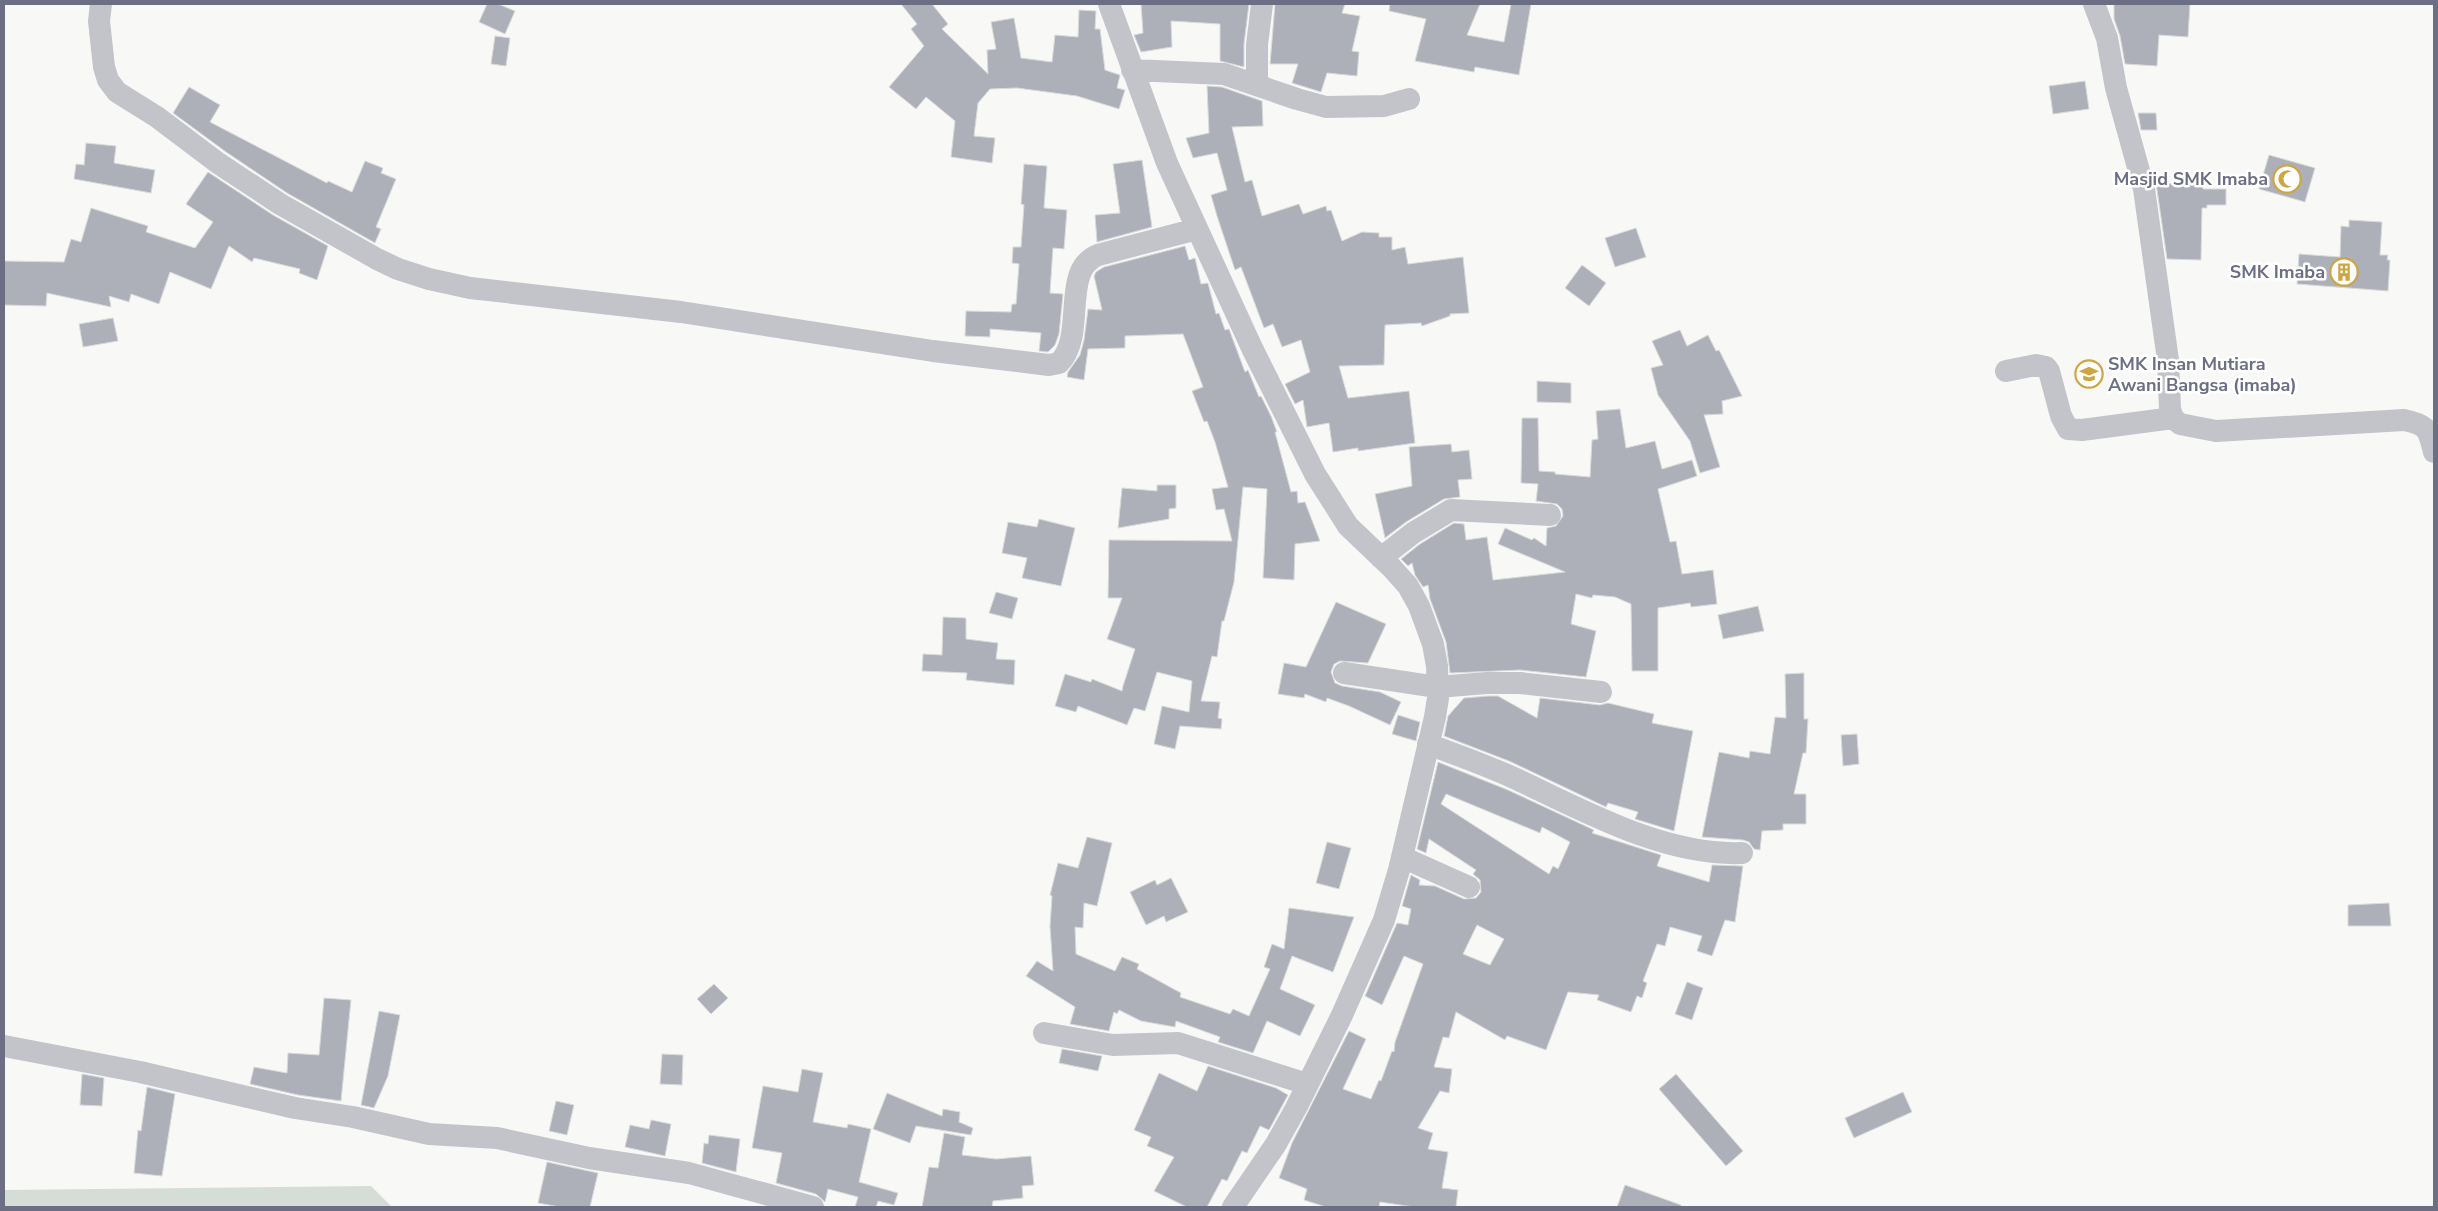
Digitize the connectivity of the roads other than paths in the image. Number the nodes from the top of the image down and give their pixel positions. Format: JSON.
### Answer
{"nodes":[{"id":1,"x":101,"y":4,"type":"edge"},
{"id":2,"x":1109,"y":4,"type":"edge"},
{"id":3,"x":1262,"y":4,"type":"edge"},
{"id":4,"x":2094,"y":4,"type":"edge"},
{"id":5,"x":1132,"y":70,"type":"junction"},
{"id":6,"x":1258,"y":84,"type":"junction"},
{"id":7,"x":1409,"y":99,"type":"dead end"},
{"id":8,"x":1197,"y":229,"type":"junction"},
{"id":9,"x":2006,"y":370,"type":"dead end"},
{"id":10,"x":2173,"y":418,"type":"junction"},
{"id":11,"x":2434,"y":452,"type":"edge"},
{"id":12,"x":1550,"y":515,"type":"dead end"},
{"id":13,"x":1381,"y":558,"type":"junction"},
{"id":14,"x":1344,"y":673,"type":"dead end"},
{"id":15,"x":1437,"y":687,"type":"junction"},
{"id":16,"x":1602,"y":692,"type":"dead end"},
{"id":17,"x":1428,"y":744,"type":"junction"},
{"id":18,"x":1742,"y":853,"type":"dead end"},
{"id":19,"x":1402,"y":857,"type":"junction"},
{"id":20,"x":1469,"y":888,"type":"dead end"},
{"id":21,"x":1044,"y":1033,"type":"dead end"},
{"id":22,"x":4,"y":1046,"type":"edge"},
{"id":23,"x":1307,"y":1084,"type":"junction"},
{"id":24,"x":805,"y":1206,"type":"edge"},
{"id":25,"x":1233,"y":1207,"type":"edge"}],
"edges":[{"from":1,"to":8,"type":"street"},
{"from":2,"to":5,"type":"street"},
{"from":3,"to":6,"type":"street"},
{"from":4,"to":10,"type":"street"},
{"from":5,"to":6,"type":"street"},
{"from":5,"to":8,"type":"street"},
{"from":6,"to":7,"type":"street"},
{"from":8,"to":13,"type":"street"},
{"from":9,"to":10,"type":"street"},
{"from":10,"to":11,"type":"street"},
{"from":12,"to":13,"type":"street"},
{"from":13,"to":15,"type":"street"},
{"from":14,"to":15,"type":"street"},
{"from":15,"to":16,"type":"street"},
{"from":15,"to":17,"type":"street"},
{"from":17,"to":18,"type":"street"},
{"from":17,"to":19,"type":"street"},
{"from":19,"to":20,"type":"street"},
{"from":19,"to":23,"type":"street"},
{"from":21,"to":23,"type":"street"},
{"from":22,"to":24,"type":"street"},
{"from":23,"to":25,"type":"street"}]}
